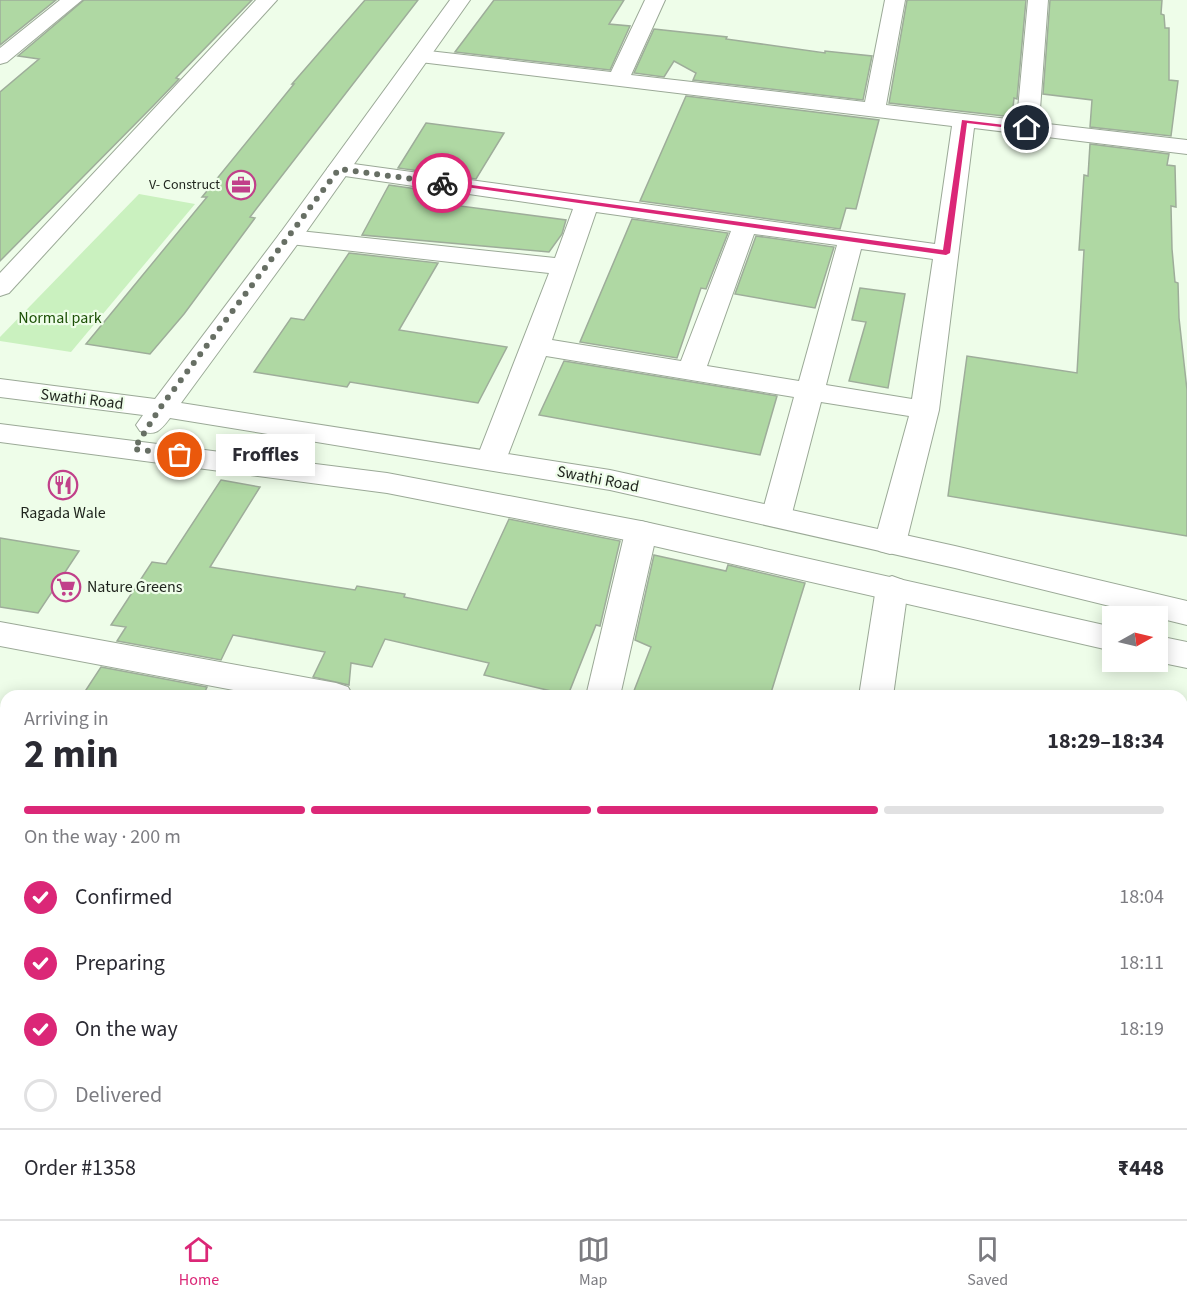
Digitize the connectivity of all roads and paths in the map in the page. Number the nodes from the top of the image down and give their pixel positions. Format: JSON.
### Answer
{"nodes":[{"id":1,"x":72,"y":0,"type":"edge"},
{"id":2,"x":267,"y":0,"type":"edge"},
{"id":3,"x":460,"y":0,"type":"edge"},
{"id":4,"x":655,"y":0,"type":"edge"},
{"id":5,"x":895,"y":0,"type":"edge"},
{"id":6,"x":1038,"y":0,"type":"edge"},
{"id":7,"x":0,"y":36,"type":"edge"},
{"id":8,"x":22,"y":38,"type":"junction"},
{"id":9,"x":420,"y":56,"type":"junction"},
{"id":10,"x":0,"y":58,"type":"edge"},
{"id":11,"x":618,"y":80,"type":"junction"},
{"id":12,"x":874,"y":110,"type":"junction"},
{"id":13,"x":964,"y":121,"type":"junction"},
{"id":14,"x":1027,"y":128,"type":"junction"},
{"id":15,"x":1187,"y":147,"type":"edge"},
{"id":16,"x":339,"y":169,"type":"junction"},
{"id":17,"x":587,"y":203,"type":"junction"},
{"id":18,"x":745,"y":225,"type":"junction"},
{"id":19,"x":290,"y":237,"type":"junction"},
{"id":20,"x":851,"y":240,"type":"junction"},
{"id":21,"x":946,"y":253,"type":"junction"},
{"id":22,"x":564,"y":267,"type":"junction"},
{"id":23,"x":0,"y":288,"type":"edge"},
{"id":24,"x":536,"y":346,"type":"junction"},
{"id":25,"x":691,"y":372,"type":"junction"},
{"id":26,"x":0,"y":388,"type":"edge"},
{"id":27,"x":810,"y":392,"type":"junction"},
{"id":28,"x":160,"y":408,"type":"junction"},
{"id":29,"x":925,"y":410,"type":"junction"},
{"id":30,"x":0,"y":433,"type":"edge"},
{"id":31,"x":134,"y":449,"type":"junction"},
{"id":32,"x":491,"y":460,"type":"junction"},
{"id":33,"x":776,"y":517,"type":"junction"},
{"id":34,"x":640,"y":532,"type":"junction"},
{"id":35,"x":890,"y":543,"type":"junction"},
{"id":36,"x":892,"y":588,"type":"junction"},
{"id":37,"x":1187,"y":613,"type":"edge"},
{"id":38,"x":0,"y":634,"type":"edge"},
{"id":39,"x":1102,"y":636,"type":"edge"},
{"id":40,"x":1168,"y":651,"type":"edge"},
{"id":41,"x":1187,"y":655,"type":"edge"},
{"id":42,"x":303,"y":690,"type":"edge"},
{"id":43,"x":604,"y":690,"type":"edge"},
{"id":44,"x":877,"y":690,"type":"edge"}],
"edges":[{"from":1,"to":8,"type":"street"},
{"from":2,"to":23,"type":"street"},
{"from":3,"to":9,"type":"street"},
{"from":4,"to":11,"type":"street"},
{"from":5,"to":12,"type":"street"},
{"from":6,"to":14,"type":"street"},
{"from":7,"to":8,"type":"street"},
{"from":8,"to":10,"type":"street"},
{"from":9,"to":11,"type":"street"},
{"from":9,"to":16,"type":"street"},
{"from":11,"to":12,"type":"street"},
{"from":12,"to":13,"type":"street"},
{"from":13,"to":14,"type":"street"},
{"from":13,"to":21,"type":"street"},
{"from":14,"to":15,"type":"street"},
{"from":16,"to":17,"type":"street"},
{"from":16,"to":19,"type":"street"},
{"from":17,"to":18,"type":"street"},
{"from":17,"to":22,"type":"street"},
{"from":18,"to":20,"type":"street"},
{"from":18,"to":25,"type":"street"},
{"from":19,"to":22,"type":"street"},
{"from":19,"to":28,"type":"street"},
{"from":20,"to":21,"type":"street"},
{"from":20,"to":27,"type":"street"},
{"from":21,"to":29,"type":"street"},
{"from":22,"to":24,"type":"street"},
{"from":24,"to":25,"type":"street"},
{"from":24,"to":32,"type":"street"},
{"from":25,"to":27,"type":"street"},
{"from":26,"to":28,"type":"street","name":"Swathi Road"},
{"from":27,"to":29,"type":"street"},
{"from":27,"to":33,"type":"street"},
{"from":28,"to":31,"type":"street"},
{"from":28,"to":32,"type":"street","name":"Swathi Road"},
{"from":29,"to":35,"type":"street"},
{"from":30,"to":31,"type":"street"},
{"from":31,"to":34,"type":"street"},
{"from":32,"to":33,"type":"street","name":"Swathi Road"},
{"from":33,"to":35,"type":"street","name":"Swathi Road"},
{"from":34,"to":36,"type":"street"},
{"from":34,"to":43,"type":"street"},
{"from":35,"to":37,"type":"street","name":"Swathi Road"},
{"from":36,"to":39,"type":"street"},
{"from":36,"to":44,"type":"street"},
{"from":38,"to":42,"type":"street"},
{"from":40,"to":41,"type":"street"}]}
